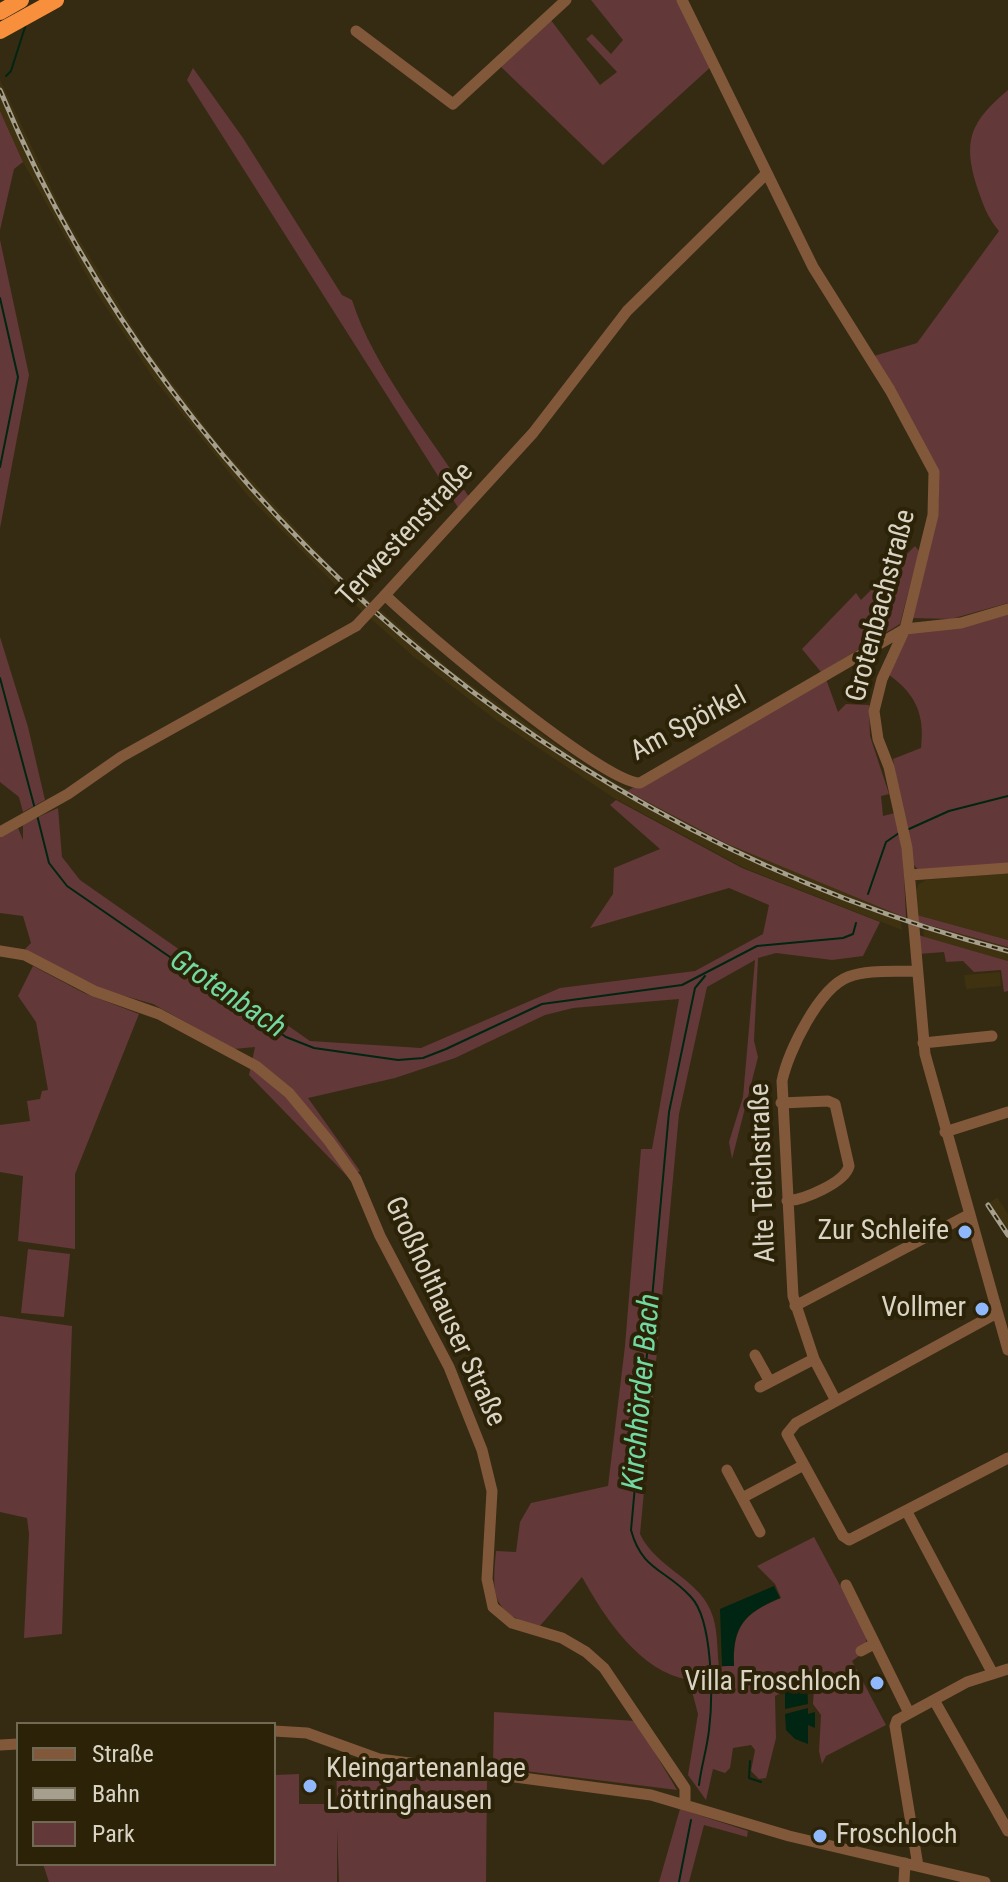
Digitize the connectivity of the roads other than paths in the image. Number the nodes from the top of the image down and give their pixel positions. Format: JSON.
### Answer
{"nodes":[{"id":1,"x":21,"y":0,"type":"edge"},
{"id":2,"x":56,"y":0,"type":"edge"},
{"id":3,"x":566,"y":0,"type":"edge"},
{"id":4,"x":682,"y":0,"type":"edge"},
{"id":5,"x":0,"y":12,"type":"edge"},
{"id":6,"x":0,"y":31,"type":"edge"},
{"id":7,"x":356,"y":31,"type":"dead end"},
{"id":8,"x":767,"y":173,"type":"junction"},
{"id":9,"x":385,"y":595,"type":"junction"},
{"id":10,"x":1008,"y":609,"type":"edge"},
{"id":11,"x":905,"y":629,"type":"junction"},
{"id":12,"x":0,"y":832,"type":"edge"},
{"id":13,"x":1008,"y":868,"type":"edge"},
{"id":14,"x":910,"y":875,"type":"junction"},
{"id":15,"x":0,"y":951,"type":"edge"},
{"id":16,"x":916,"y":971,"type":"junction"},
{"id":17,"x":992,"y":1036,"type":"dead end"},
{"id":18,"x":923,"y":1043,"type":"junction"},
{"id":19,"x":781,"y":1103,"type":"junction"},
{"id":20,"x":1008,"y":1112,"type":"edge"},
{"id":21,"x":945,"y":1132,"type":"junction"},
{"id":22,"x":787,"y":1201,"type":"junction"},
{"id":23,"x":970,"y":1214,"type":"junction"},
{"id":24,"x":795,"y":1306,"type":"junction"},
{"id":25,"x":997,"y":1313,"type":"junction"},
{"id":26,"x":1008,"y":1350,"type":"edge"},
{"id":27,"x":755,"y":1355,"type":"dead end"},
{"id":28,"x":814,"y":1359,"type":"junction"},
{"id":29,"x":836,"y":1401,"type":"junction"},
{"id":30,"x":1008,"y":1458,"type":"edge"},
{"id":31,"x":802,"y":1466,"type":"junction"},
{"id":32,"x":727,"y":1470,"type":"dead end"},
{"id":33,"x":742,"y":1498,"type":"junction"},
{"id":34,"x":907,"y":1512,"type":"junction"},
{"id":35,"x":760,"y":1532,"type":"dead end"},
{"id":36,"x":846,"y":1585,"type":"dead end"},
{"id":37,"x":874,"y":1644,"type":"junction"},
{"id":38,"x":861,"y":1651,"type":"dead end"},
{"id":39,"x":1008,"y":1669,"type":"edge"},
{"id":40,"x":993,"y":1674,"type":"junction"},
{"id":41,"x":934,"y":1700,"type":"junction"},
{"id":42,"x":909,"y":1713,"type":"junction"},
{"id":43,"x":276,"y":1731,"type":"edge"},
{"id":44,"x":685,"y":1805,"type":"junction"},
{"id":45,"x":1003,"y":1810,"type":"edge"},
{"id":46,"x":1008,"y":1831,"type":"edge"},
{"id":47,"x":905,"y":1863,"type":"junction"},
{"id":48,"x":918,"y":1866,"type":"junction"},
{"id":49,"x":904,"y":1882,"type":"edge"},
{"id":50,"x":985,"y":1882,"type":"edge"}],
"edges":[{"from":1,"to":5,"type":"highway"},
{"from":2,"to":6,"type":"highway"},
{"from":3,"to":7,"type":"street"},
{"from":4,"to":8,"type":"street","name":"Grotenbachstraße"},
{"from":8,"to":9,"type":"street","name":"Terwestenstraße"},
{"from":8,"to":11,"type":"street","name":"Grotenbachstraße"},
{"from":9,"to":11,"type":"street","name":"Am Spörkel"},
{"from":9,"to":12,"type":"street","name":"Terwestenstraße","bridge":true},
{"from":10,"to":11,"type":"street","name":"Am Spörkel"},
{"from":11,"to":14,"type":"street","name":"Grotenbachstraße"},
{"from":13,"to":14,"type":"street"},
{"from":14,"to":16,"type":"street","name":"Grotenbachstraße"},
{"from":15,"to":44,"type":"street","name":"Großholthauser Straße"},
{"from":16,"to":18,"type":"street","name":"Grotenbachstraße"},
{"from":16,"to":19,"type":"street","name":"Alte Teichstraße"},
{"from":17,"to":18,"type":"street"},
{"from":18,"to":21,"type":"street","name":"Grotenbachstraße"},
{"from":19,"to":22,"type":"street","name":"Alte Teichstraße"},
{"from":19,"to":22,"type":"street"},
{"from":20,"to":21,"type":"street"},
{"from":21,"to":23,"type":"street","name":"Grotenbachstraße"},
{"from":22,"to":24,"type":"street","name":"Alte Teichstraße"},
{"from":23,"to":24,"type":"street"},
{"from":23,"to":25,"type":"street","name":"Grotenbachstraße"},
{"from":24,"to":28,"type":"street","name":"Alte Teichstraße"},
{"from":25,"to":26,"type":"street","name":"Grotenbachstraße"},
{"from":25,"to":29,"type":"street"},
{"from":27,"to":28,"type":"street"},
{"from":28,"to":29,"type":"street","name":"Alte Teichstraße"},
{"from":29,"to":31,"type":"street"},
{"from":30,"to":34,"type":"street"},
{"from":31,"to":33,"type":"street"},
{"from":31,"to":34,"type":"street"},
{"from":32,"to":33,"type":"street"},
{"from":33,"to":35,"type":"street"},
{"from":34,"to":40,"type":"street"},
{"from":36,"to":37,"type":"street"},
{"from":37,"to":38,"type":"street"},
{"from":37,"to":42,"type":"street"},
{"from":39,"to":40,"type":"street"},
{"from":40,"to":41,"type":"street"},
{"from":41,"to":42,"type":"street"},
{"from":41,"to":45,"type":"street"},
{"from":42,"to":48,"type":"street"},
{"from":43,"to":44,"type":"street"},
{"from":44,"to":47,"type":"street"},
{"from":45,"to":46,"type":"street"},
{"from":47,"to":48,"type":"street"},
{"from":47,"to":49,"type":"street"},
{"from":48,"to":50,"type":"street"}]}
